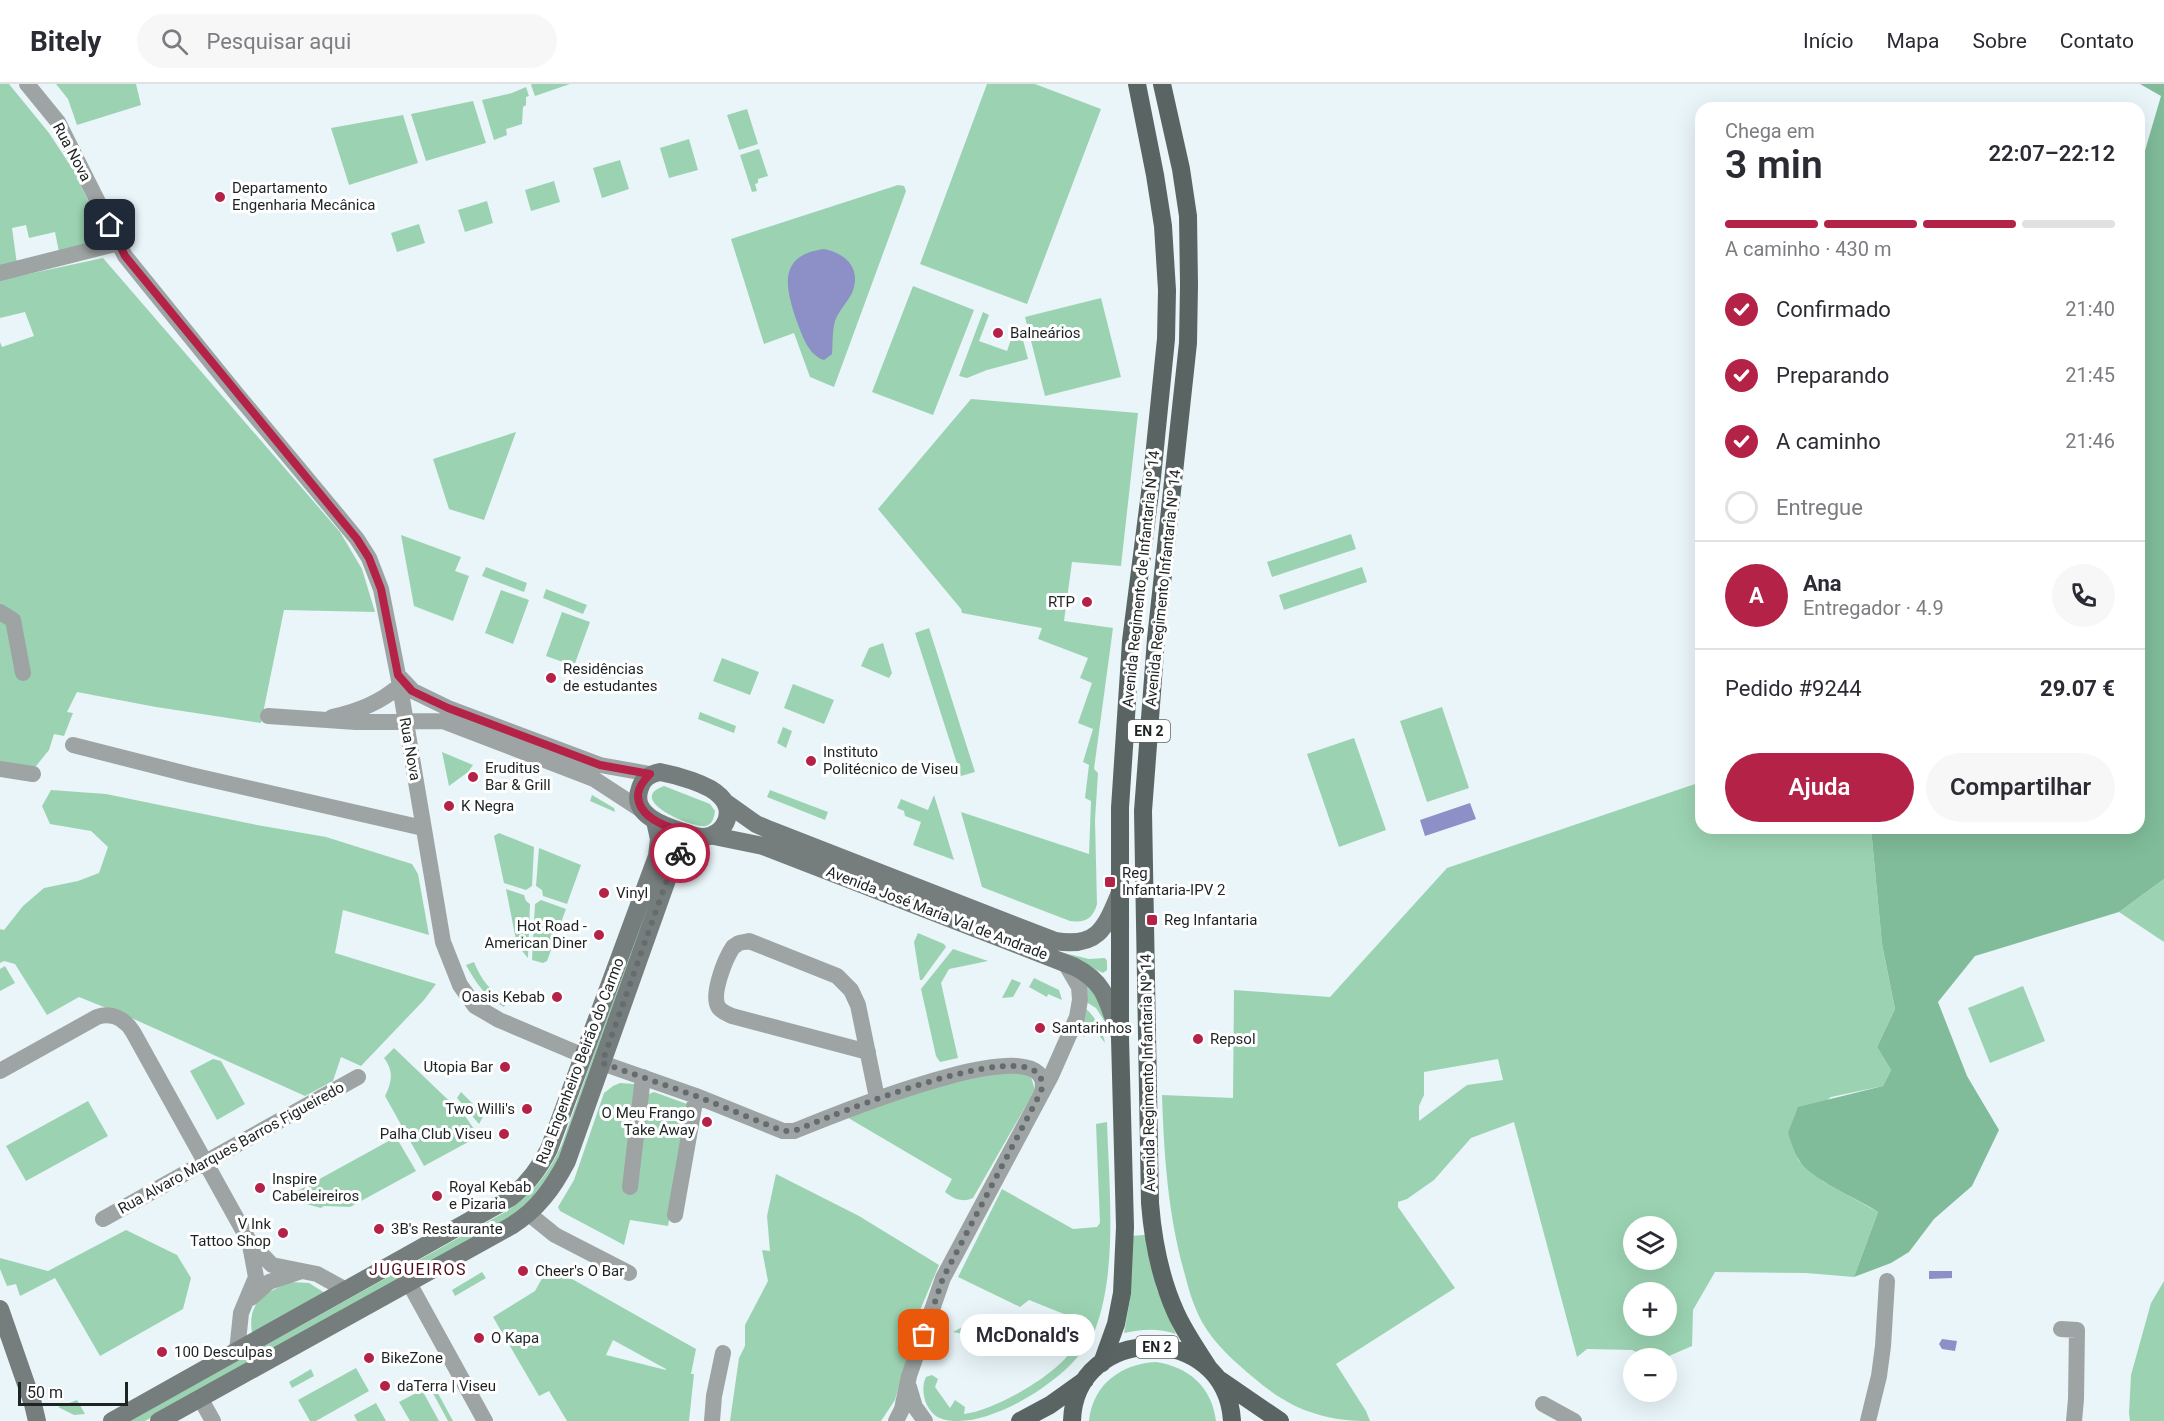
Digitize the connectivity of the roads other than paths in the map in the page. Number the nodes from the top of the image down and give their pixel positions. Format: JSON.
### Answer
{"nodes":[{"id":1,"x":27,"y":84,"type":"edge"},
{"id":2,"x":1137,"y":84,"type":"edge"},
{"id":3,"x":1162,"y":84,"type":"edge"},
{"id":4,"x":119,"y":243,"type":"junction"},
{"id":5,"x":0,"y":273,"type":"edge"},
{"id":6,"x":0,"y":612,"type":"edge"},
{"id":7,"x":23,"y":673,"type":"dead end"},
{"id":8,"x":399,"y":680,"type":"junction"},
{"id":9,"x":268,"y":717,"type":"dead end"},
{"id":10,"x":323,"y":720,"type":"junction"},
{"id":11,"x":405,"y":721,"type":"junction"},
{"id":12,"x":73,"y":745,"type":"dead end"},
{"id":13,"x":0,"y":769,"type":"edge"},
{"id":14,"x":33,"y":774,"type":"dead end"},
{"id":15,"x":650,"y":774,"type":"junction"},
{"id":16,"x":725,"y":802,"type":"junction"},
{"id":17,"x":649,"y":816,"type":"junction"},
{"id":18,"x":423,"y":828,"type":"junction"},
{"id":19,"x":705,"y":836,"type":"junction"},
{"id":20,"x":1119,"y":896,"type":"junction"},
{"id":21,"x":1065,"y":963,"type":"junction"},
{"id":22,"x":1120,"y":1038,"type":"junction"},
{"id":23,"x":868,"y":1052,"type":"junction"},
{"id":24,"x":584,"y":1056,"type":"junction"},
{"id":25,"x":602,"y":1063,"type":"junction"},
{"id":26,"x":0,"y":1071,"type":"edge"},
{"id":27,"x":358,"y":1077,"type":"dead end"},
{"id":28,"x":643,"y":1077,"type":"junction"},
{"id":29,"x":1041,"y":1092,"type":"junction"},
{"id":30,"x":696,"y":1096,"type":"junction"},
{"id":31,"x":877,"y":1098,"type":"junction"},
{"id":32,"x":205,"y":1162,"type":"junction"},
{"id":33,"x":630,"y":1187,"type":"dead end"},
{"id":34,"x":529,"y":1214,"type":"junction"},
{"id":35,"x":675,"y":1215,"type":"dead end"},
{"id":36,"x":103,"y":1219,"type":"dead end"},
{"id":37,"x":249,"y":1241,"type":"junction"},
{"id":38,"x":629,"y":1273,"type":"dead end"},
{"id":39,"x":317,"y":1274,"type":"junction"},
{"id":40,"x":1887,"y":1281,"type":"dead end"},
{"id":41,"x":409,"y":1283,"type":"junction"},
{"id":42,"x":346,"y":1290,"type":"junction"},
{"id":43,"x":0,"y":1309,"type":"edge"},
{"id":44,"x":241,"y":1313,"type":"junction"},
{"id":45,"x":2061,"y":1329,"type":"dead end"},
{"id":46,"x":237,"y":1351,"type":"junction"},
{"id":47,"x":723,"y":1353,"type":"dead end"},
{"id":48,"x":1102,"y":1363,"type":"junction"},
{"id":49,"x":1214,"y":1375,"type":"junction"},
{"id":50,"x":1086,"y":1379,"type":"junction"},
{"id":51,"x":907,"y":1382,"type":"junction"},
{"id":52,"x":200,"y":1398,"type":"junction"},
{"id":53,"x":1543,"y":1404,"type":"dead end"},
{"id":54,"x":35,"y":1412,"type":"edge"},
{"id":55,"x":45,"y":1421,"type":"edge"},
{"id":56,"x":112,"y":1421,"type":"edge"},
{"id":57,"x":159,"y":1421,"type":"edge"},
{"id":58,"x":213,"y":1421,"type":"edge"},
{"id":59,"x":485,"y":1421,"type":"edge"},
{"id":60,"x":712,"y":1421,"type":"edge"},
{"id":61,"x":896,"y":1421,"type":"edge"},
{"id":62,"x":925,"y":1421,"type":"edge"},
{"id":63,"x":1020,"y":1421,"type":"edge"},
{"id":64,"x":1072,"y":1421,"type":"edge"},
{"id":65,"x":1232,"y":1421,"type":"edge"},
{"id":66,"x":1280,"y":1421,"type":"edge"},
{"id":67,"x":1574,"y":1421,"type":"edge"},
{"id":68,"x":1868,"y":1421,"type":"edge"},
{"id":69,"x":2074,"y":1421,"type":"edge"}],
"edges":[{"from":1,"to":4,"type":"street","name":"Rua Nova"},
{"from":2,"to":20,"type":"main road","name":"Avenida Regimento de Infantaria Nº 14","number":"EN 2"},
{"from":3,"to":49,"type":"main road","name":"Avenida Regimento Infantaria Nº 14","number":"EN 2"},
{"from":4,"to":5,"type":"street"},
{"from":4,"to":8,"type":"street","name":"Rua Nova"},
{"from":6,"to":7,"type":"street"},
{"from":8,"to":10,"type":"street"},
{"from":8,"to":11,"type":"street","name":"Rua Nova"},
{"from":8,"to":15,"type":"street","name":"Avenida José Maria Val de Andrade"},
{"from":9,"to":10,"type":"street","name":"Avenida José Maria Val de Andrade"},
{"from":10,"to":11,"type":"street","name":"Avenida José Maria Val de Andrade"},
{"from":11,"to":17,"type":"street","name":"Avenida José Maria Val de Andrade"},
{"from":11,"to":18,"type":"street","name":"Rua Nova"},
{"from":12,"to":18,"type":"street"},
{"from":13,"to":14,"type":"street"},
{"from":15,"to":16,"type":"street","name":"Avenida José Maria Val de Andrade"},
{"from":15,"to":17,"type":"street"},
{"from":16,"to":19,"type":"street"},
{"from":16,"to":20,"type":"street","name":"Avenida José Maria Val de Andrade"},
{"from":17,"to":19,"type":"street","name":"Avenida José Maria Val de Andrade"},
{"from":17,"to":24,"type":"street","name":"Rua Engenheiro Beirão do Carmo"},
{"from":18,"to":24,"type":"street","name":"Rua Nova"},
{"from":19,"to":21,"type":"street","name":"Avenida José Maria Val de Andrade"},
{"from":19,"to":25,"type":"street","name":"Rua Engenheiro Beirão do Carmo"},
{"from":20,"to":22,"type":"main road","name":"Avenida Regimento de Infantaria Nº 14","number":"EN 2"},
{"from":21,"to":22,"type":"street","name":"Avenida José Maria Val de Andrade"},
{"from":21,"to":29,"type":"street"},
{"from":22,"to":48,"type":"main road","name":"Avenida Regimento de Infantaria Nº 14","number":"EN 2"},
{"from":23,"to":23,"type":"street"},
{"from":23,"to":31,"type":"street"},
{"from":24,"to":42,"type":"street","name":"Rua Engenheiro Beirão do Carmo"},
{"from":25,"to":28,"type":"street"},
{"from":25,"to":34,"type":"street","name":"Rua Engenheiro Beirão do Carmo"},
{"from":26,"to":32,"type":"street"},
{"from":27,"to":32,"type":"street","name":"Rua Alvaro Marques Barros Figueiredo"},
{"from":28,"to":30,"type":"street"},
{"from":28,"to":33,"type":"street"},
{"from":29,"to":31,"type":"street"},
{"from":29,"to":51,"type":"street"},
{"from":30,"to":31,"type":"street"},
{"from":30,"to":35,"type":"street"},
{"from":32,"to":36,"type":"street","name":"Rua Alvaro Marques Barros Figueiredo"},
{"from":32,"to":37,"type":"street"},
{"from":34,"to":38,"type":"street"},
{"from":34,"to":41,"type":"street","name":"Rua Engenheiro Beirão do Carmo"},
{"from":37,"to":39,"type":"street"},
{"from":37,"to":44,"type":"street"},
{"from":39,"to":42,"type":"street"},
{"from":39,"to":44,"type":"street"},
{"from":40,"to":68,"type":"street"},
{"from":41,"to":52,"type":"street","name":"Rua Engenheiro Beirão do Carmo"},
{"from":41,"to":59,"type":"street"},
{"from":42,"to":46,"type":"street","name":"Rua Engenheiro Beirão do Carmo"},
{"from":43,"to":54,"type":"street"},
{"from":44,"to":46,"type":"street"},
{"from":45,"to":69,"type":"street"},
{"from":46,"to":56,"type":"street","name":"Rua Engenheiro Beirão do Carmo"},
{"from":47,"to":60,"type":"street"},
{"from":48,"to":49,"type":"main road","number":"EN 2"},
{"from":48,"to":50,"type":"main road","number":"EN 2"},
{"from":49,"to":65,"type":"main road","number":"EN 2"},
{"from":49,"to":66,"type":"main road"},
{"from":50,"to":63,"type":"main road","number":"EN 2"},
{"from":50,"to":64,"type":"main road","number":"EN 2"},
{"from":51,"to":61,"type":"street"},
{"from":51,"to":62,"type":"street"},
{"from":52,"to":57,"type":"street","name":"Rua Engenheiro Beirão do Carmo"},
{"from":52,"to":58,"type":"street"},
{"from":53,"to":67,"type":"street"},
{"from":54,"to":55,"type":"street"}]}
